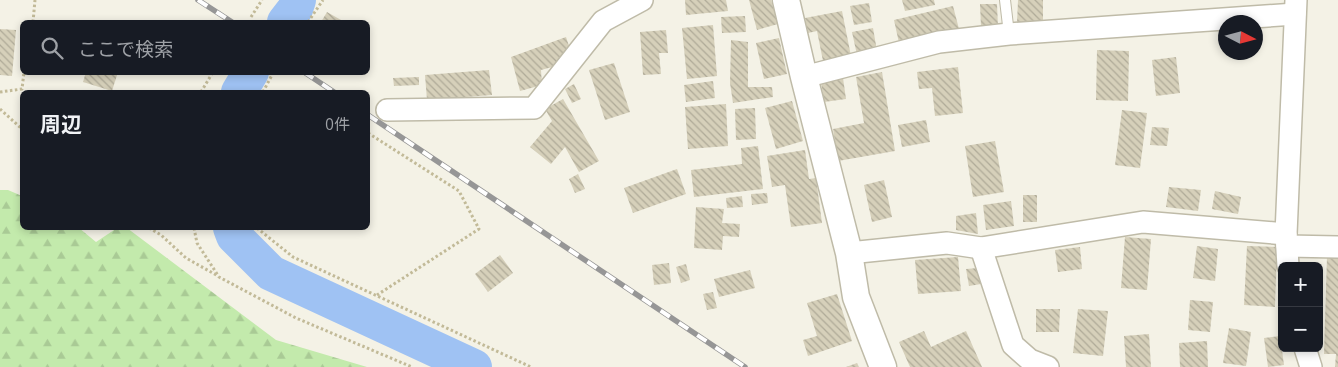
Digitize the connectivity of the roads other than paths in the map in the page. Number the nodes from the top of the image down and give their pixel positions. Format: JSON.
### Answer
{"nodes":[{"id":1,"x":642,"y":0,"type":"edge"},
{"id":2,"x":786,"y":0,"type":"edge"},
{"id":3,"x":1005,"y":0,"type":"edge"},
{"id":4,"x":1296,"y":7,"type":"edge"},
{"id":5,"x":1009,"y":34,"type":"junction"},
{"id":6,"x":804,"y":77,"type":"junction"},
{"id":7,"x":386,"y":110,"type":"dead end"},
{"id":8,"x":1338,"y":247,"type":"edge"},
{"id":9,"x":981,"y":248,"type":"junction"},
{"id":10,"x":1287,"y":248,"type":"edge"},
{"id":11,"x":849,"y":253,"type":"junction"},
{"id":12,"x":1306,"y":352,"type":"edge"},
{"id":13,"x":883,"y":367,"type":"edge"},
{"id":14,"x":1048,"y":367,"type":"edge"},
{"id":15,"x":1311,"y":367,"type":"edge"}],
"edges":[{"from":1,"to":7,"type":"street"},
{"from":2,"to":6,"type":"street"},
{"from":3,"to":5,"type":"lane"},
{"from":4,"to":5,"type":"street"},
{"from":4,"to":10,"type":"street"},
{"from":5,"to":6,"type":"street"},
{"from":6,"to":11,"type":"street"},
{"from":8,"to":10,"type":"street"},
{"from":9,"to":10,"type":"street"},
{"from":9,"to":11,"type":"street"},
{"from":9,"to":14,"type":"street"},
{"from":11,"to":13,"type":"street"},
{"from":12,"to":15,"type":"street"}]}
